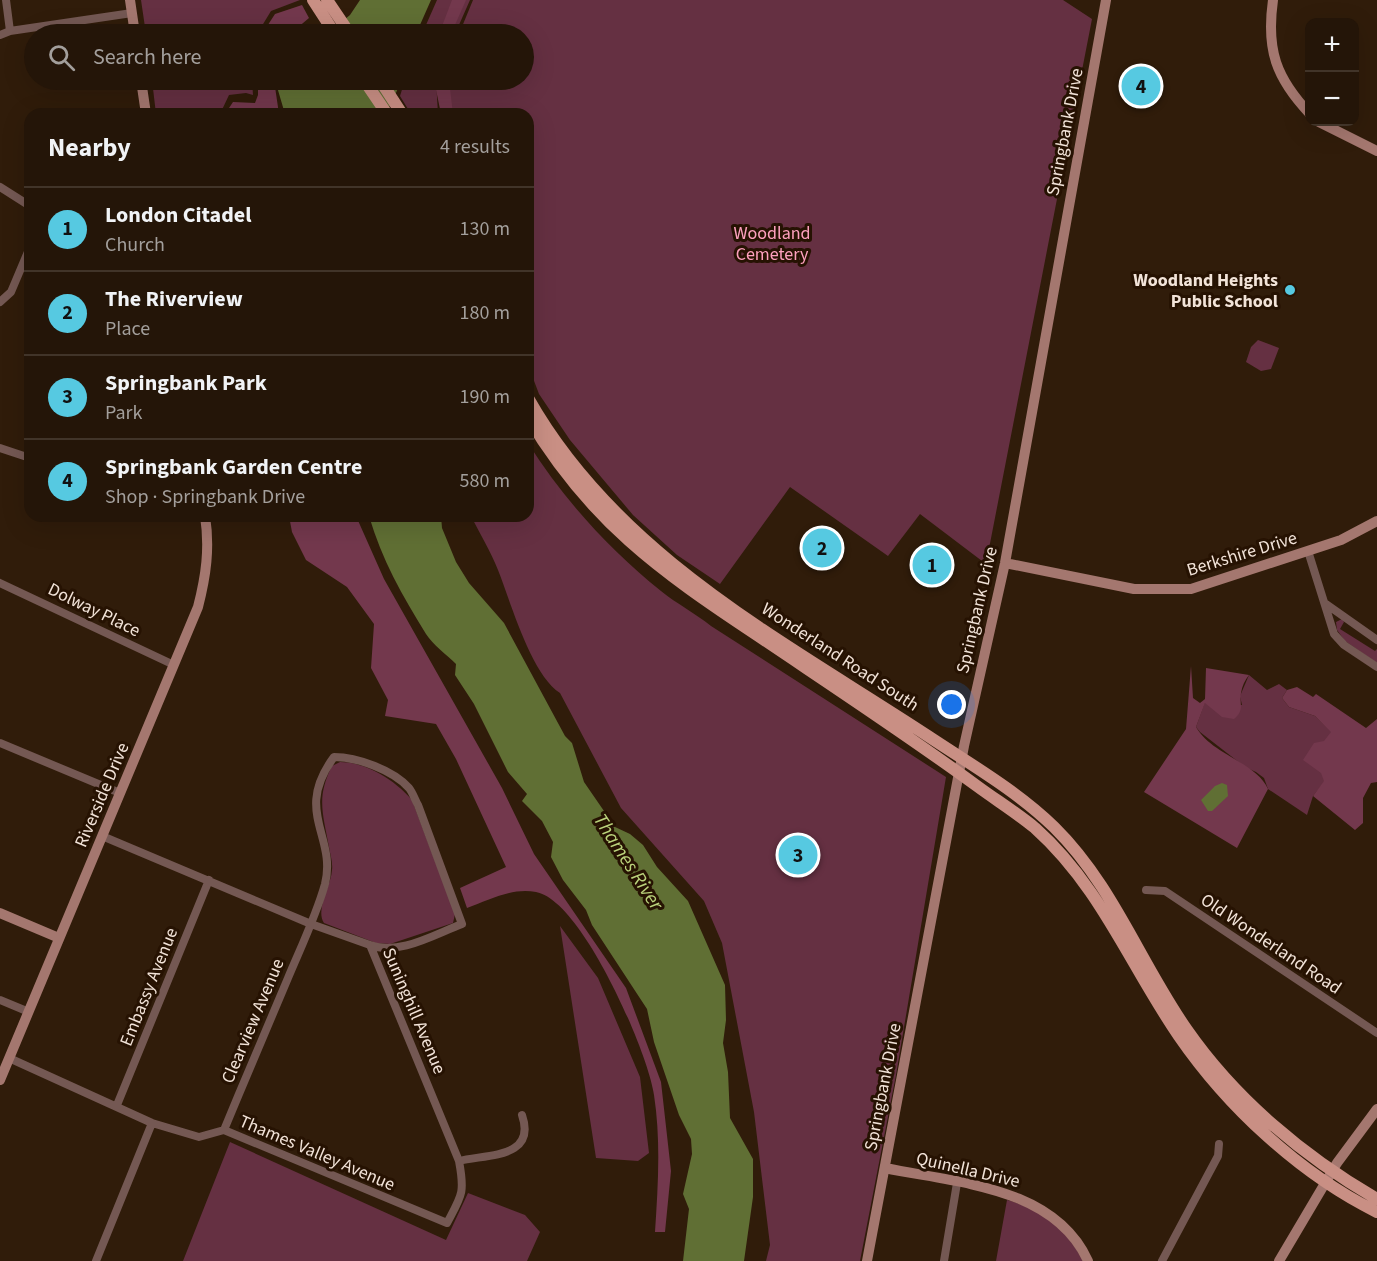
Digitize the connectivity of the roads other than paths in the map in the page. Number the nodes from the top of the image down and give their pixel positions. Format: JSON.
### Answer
{"nodes":[{"id":1,"x":6,"y":0,"type":"edge"},
{"id":2,"x":130,"y":0,"type":"edge"},
{"id":3,"x":313,"y":0,"type":"edge"},
{"id":4,"x":327,"y":0,"type":"edge"},
{"id":5,"x":1106,"y":0,"type":"edge"},
{"id":6,"x":1273,"y":0,"type":"edge"},
{"id":7,"x":132,"y":13,"type":"junction"},
{"id":8,"x":57,"y":24,"type":"edge"},
{"id":9,"x":134,"y":24,"type":"edge"},
{"id":10,"x":329,"y":24,"type":"edge"},
{"id":11,"x":343,"y":24,"type":"edge"},
{"id":12,"x":24,"y":29,"type":"edge"},
{"id":13,"x":10,"y":31,"type":"junction"},
{"id":14,"x":0,"y":34,"type":"edge"},
{"id":15,"x":143,"y":90,"type":"edge"},
{"id":16,"x":371,"y":90,"type":"edge"},
{"id":17,"x":386,"y":90,"type":"edge"},
{"id":18,"x":146,"y":108,"type":"edge"},
{"id":19,"x":383,"y":108,"type":"edge"},
{"id":20,"x":398,"y":108,"type":"edge"},
{"id":21,"x":1305,"y":109,"type":"edge"},
{"id":22,"x":1327,"y":126,"type":"edge"},
{"id":23,"x":1377,"y":151,"type":"edge"},
{"id":24,"x":0,"y":187,"type":"edge"},
{"id":25,"x":24,"y":202,"type":"edge"},
{"id":26,"x":24,"y":261,"type":"edge"},
{"id":27,"x":0,"y":302,"type":"edge"},
{"id":28,"x":534,"y":407,"type":"edge"},
{"id":29,"x":534,"y":426,"type":"edge"},
{"id":30,"x":0,"y":448,"type":"edge"},
{"id":31,"x":24,"y":456,"type":"edge"},
{"id":32,"x":1377,"y":521,"type":"edge"},
{"id":33,"x":206,"y":522,"type":"edge"},
{"id":34,"x":1308,"y":551,"type":"junction"},
{"id":35,"x":1005,"y":563,"type":"junction"},
{"id":36,"x":0,"y":583,"type":"edge"},
{"id":37,"x":1325,"y":603,"type":"junction"},
{"id":38,"x":1377,"y":640,"type":"edge"},
{"id":39,"x":174,"y":665,"type":"junction"},
{"id":40,"x":1377,"y":667,"type":"edge"},
{"id":41,"x":0,"y":743,"type":"edge"},
{"id":42,"x":961,"y":759,"type":"junction"},
{"id":43,"x":959,"y":773,"type":"junction"},
{"id":44,"x":120,"y":793,"type":"junction"},
{"id":45,"x":102,"y":836,"type":"junction"},
{"id":46,"x":209,"y":880,"type":"junction"},
{"id":47,"x":1146,"y":890,"type":"dead end"},
{"id":48,"x":0,"y":913,"type":"edge"},
{"id":49,"x":311,"y":924,"type":"junction"},
{"id":50,"x":59,"y":938,"type":"junction"},
{"id":51,"x":370,"y":945,"type":"junction"},
{"id":52,"x":0,"y":1000,"type":"edge"},
{"id":53,"x":28,"y":1012,"type":"junction"},
{"id":54,"x":1377,"y":1033,"type":"edge"},
{"id":55,"x":9,"y":1059,"type":"junction"},
{"id":56,"x":0,"y":1080,"type":"edge"},
{"id":57,"x":117,"y":1105,"type":"junction"},
{"id":58,"x":1377,"y":1109,"type":"edge"},
{"id":59,"x":522,"y":1115,"type":"dead end"},
{"id":60,"x":153,"y":1122,"type":"junction"},
{"id":61,"x":224,"y":1130,"type":"junction"},
{"id":62,"x":1219,"y":1144,"type":"dead end"},
{"id":63,"x":459,"y":1161,"type":"junction"},
{"id":64,"x":885,"y":1168,"type":"junction"},
{"id":65,"x":1330,"y":1176,"type":"junction"},
{"id":66,"x":957,"y":1183,"type":"junction"},
{"id":67,"x":1377,"y":1199,"type":"edge"},
{"id":68,"x":1377,"y":1212,"type":"edge"},
{"id":69,"x":447,"y":1223,"type":"joint"},
{"id":70,"x":96,"y":1261,"type":"edge"},
{"id":71,"x":867,"y":1261,"type":"edge"},
{"id":72,"x":944,"y":1261,"type":"edge"},
{"id":73,"x":1088,"y":1261,"type":"edge"},
{"id":74,"x":1162,"y":1261,"type":"edge"},
{"id":75,"x":1279,"y":1261,"type":"edge"}],
"edges":[{"from":1,"to":13,"type":"street"},
{"from":2,"to":7,"type":"main road"},
{"from":3,"to":10,"type":"main road"},
{"from":4,"to":11,"type":"main road"},
{"from":5,"to":35,"type":"main road","name":"Springbank Drive"},
{"from":6,"to":21,"type":"main road"},
{"from":7,"to":8,"type":"street"},
{"from":7,"to":9,"type":"main road"},
{"from":12,"to":13,"type":"street"},
{"from":13,"to":14,"type":"street"},
{"from":15,"to":18,"type":"main road"},
{"from":16,"to":19,"type":"main road"},
{"from":17,"to":20,"type":"main road"},
{"from":22,"to":23,"type":"main road"},
{"from":24,"to":25,"type":"street"},
{"from":26,"to":27,"type":"street"},
{"from":28,"to":42,"type":"main road","name":"Wonderland Road South"},
{"from":29,"to":43,"type":"main road","name":"Wonderland Road South"},
{"from":30,"to":31,"type":"street"},
{"from":32,"to":34,"type":"main road","name":"Berkshire Drive"},
{"from":33,"to":39,"type":"main road","name":"Riverside Drive"},
{"from":34,"to":35,"type":"main road","name":"Berkshire Drive"},
{"from":34,"to":37,"type":"street"},
{"from":35,"to":42,"type":"main road","name":"Springbank Drive"},
{"from":36,"to":39,"type":"street","name":"Dolway Place"},
{"from":37,"to":38,"type":"street"},
{"from":37,"to":40,"type":"street"},
{"from":39,"to":44,"type":"main road","name":"Riverside Drive"},
{"from":41,"to":44,"type":"street"},
{"from":42,"to":43,"type":"main road","name":"Springbank Drive"},
{"from":42,"to":65,"type":"main road","name":"Wonderland Road South"},
{"from":43,"to":64,"type":"main road","name":"Springbank Drive"},
{"from":43,"to":65,"type":"main road","name":"Wonderland Road South"},
{"from":44,"to":45,"type":"main road","name":"Riverside Drive"},
{"from":45,"to":46,"type":"street","name":"Suninghill Avenue"},
{"from":45,"to":50,"type":"main road","name":"Riverside Drive"},
{"from":46,"to":49,"type":"street","name":"Suninghill Avenue"},
{"from":46,"to":57,"type":"street","name":"Embassy Avenue"},
{"from":47,"to":54,"type":"street","name":"Old Wonderland Road"},
{"from":48,"to":50,"type":"main road"},
{"from":49,"to":51,"type":"street","name":"Suninghill Avenue"},
{"from":49,"to":51,"type":"street","name":"Clearview Avenue"},
{"from":49,"to":61,"type":"street","name":"Clearview Avenue"},
{"from":50,"to":53,"type":"main road","name":"Riverside Drive"},
{"from":51,"to":63,"type":"street","name":"Suninghill Avenue"},
{"from":52,"to":53,"type":"street"},
{"from":53,"to":55,"type":"main road","name":"Riverside Drive"},
{"from":55,"to":56,"type":"main road","name":"Riverside Drive"},
{"from":55,"to":57,"type":"street","name":"Thames Valley Avenue"},
{"from":57,"to":60,"type":"street","name":"Thames Valley Avenue"},
{"from":58,"to":65,"type":"main road"},
{"from":59,"to":63,"type":"street"},
{"from":60,"to":61,"type":"street","name":"Thames Valley Avenue"},
{"from":60,"to":70,"type":"street"},
{"from":61,"to":69,"type":"street","name":"Thames Valley Avenue"},
{"from":62,"to":74,"type":"street"},
{"from":63,"to":69,"type":"street","name":"Suninghill Avenue"},
{"from":64,"to":66,"type":"main road","name":"Quinella Drive"},
{"from":64,"to":71,"type":"main road","name":"Springbank Drive"},
{"from":65,"to":67,"type":"main road","name":"Wonderland Road South"},
{"from":65,"to":68,"type":"main road","name":"Wonderland Road South"},
{"from":65,"to":75,"type":"main road"},
{"from":66,"to":72,"type":"street"},
{"from":66,"to":73,"type":"main road","name":"Quinella Drive"}]}
